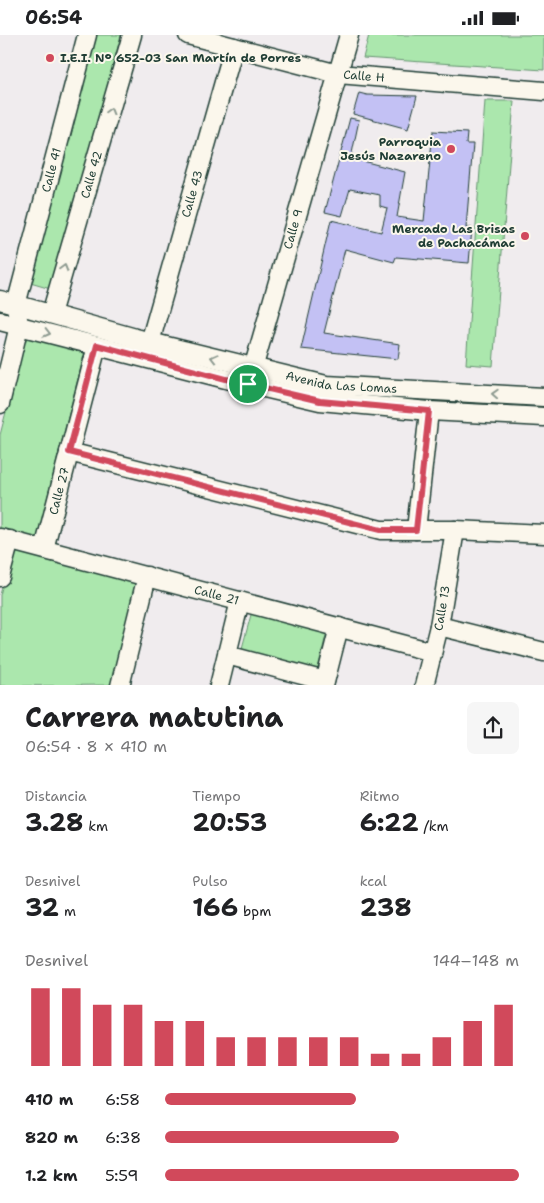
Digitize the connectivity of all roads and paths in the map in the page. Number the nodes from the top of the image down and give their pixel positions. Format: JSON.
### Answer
{"nodes":[{"id":1,"x":88,"y":35,"type":"edge"},
{"id":2,"x":132,"y":35,"type":"edge"},
{"id":3,"x":188,"y":35,"type":"edge"},
{"id":4,"x":349,"y":35,"type":"edge"},
{"id":5,"x":234,"y":47,"type":"junction"},
{"id":6,"x":338,"y":73,"type":"junction"},
{"id":7,"x":544,"y":91,"type":"edge"},
{"id":8,"x":8,"y":303,"type":"edge"},
{"id":9,"x":51,"y":314,"type":"junction"},
{"id":10,"x":0,"y":321,"type":"edge"},
{"id":11,"x":19,"y":327,"type":"junction"},
{"id":12,"x":150,"y":342,"type":"junction"},
{"id":13,"x":97,"y":345,"type":"junction"},
{"id":14,"x":251,"y":376,"type":"junction"},
{"id":15,"x":544,"y":397,"type":"edge"},
{"id":16,"x":0,"y":404,"type":"edge"},
{"id":17,"x":429,"y":411,"type":"junction"},
{"id":18,"x":544,"y":417,"type":"edge"},
{"id":19,"x":69,"y":452,"type":"junction"},
{"id":20,"x":416,"y":530,"type":"junction"},
{"id":21,"x":455,"y":530,"type":"junction"},
{"id":22,"x":544,"y":535,"type":"edge"},
{"id":23,"x":5,"y":539,"type":"edge"},
{"id":24,"x":44,"y":549,"type":"junction"},
{"id":25,"x":0,"y":577,"type":"edge"},
{"id":26,"x":147,"y":577,"type":"junction"},
{"id":27,"x":240,"y":601,"type":"junction"},
{"id":28,"x":439,"y":626,"type":"junction"},
{"id":29,"x":339,"y":627,"type":"junction"},
{"id":30,"x":432,"y":652,"type":"junction"},
{"id":31,"x":544,"y":652,"type":"edge"},
{"id":32,"x":227,"y":655,"type":"junction"},
{"id":33,"x":324,"y":683,"type":"edge"},
{"id":34,"x":120,"y":685,"type":"edge"},
{"id":35,"x":219,"y":685,"type":"edge"},
{"id":36,"x":424,"y":685,"type":"edge"}],
"edges":[{"from":1,"to":8,"type":"street","name":"Calle 41"},
{"from":9,"to":2,"type":"street","name":"Calle 42","one_way":true},
{"from":3,"to":5,"type":"street","name":"Calle H"},
{"from":4,"to":6,"type":"street","name":"Calle 9"},
{"from":5,"to":6,"type":"street","name":"Calle H"},
{"from":5,"to":12,"type":"street","name":"Calle 43"},
{"from":6,"to":7,"type":"street","name":"Calle H"},
{"from":6,"to":14,"type":"street","name":"Calle 9"},
{"from":8,"to":9,"type":"street","name":"Avenida Las Lomas"},
{"from":8,"to":11,"type":"street"},
{"from":9,"to":12,"type":"street","name":"Avenida Las Lomas"},
{"from":10,"to":11,"type":"street","name":"Avenida Las Lomas"},
{"from":11,"to":13,"type":"street","name":"Avenida Las Lomas","one_way":true},
{"from":11,"to":16,"type":"street"},
{"from":14,"to":12,"type":"street","name":"Avenida Las Lomas","one_way":true},
{"from":13,"to":14,"type":"street","name":"Avenida Las Lomas"},
{"from":13,"to":19,"type":"street","name":"Calle 27"},
{"from":15,"to":14,"type":"street","name":"Avenida Las Lomas","one_way":true},
{"from":14,"to":17,"type":"street","name":"Avenida Las Lomas"},
{"from":17,"to":18,"type":"street","name":"Avenida Las Lomas"},
{"from":17,"to":20,"type":"street"},
{"from":19,"to":20,"type":"street"},
{"from":19,"to":24,"type":"street","name":"Calle 27"},
{"from":20,"to":21,"type":"street"},
{"from":21,"to":22,"type":"street"},
{"from":21,"to":28,"type":"street","name":"Calle 13"},
{"from":23,"to":24,"type":"street","name":"Calle 21"},
{"from":23,"to":25,"type":"street"},
{"from":24,"to":26,"type":"street","name":"Calle 21"},
{"from":26,"to":27,"type":"street","name":"Calle 21"},
{"from":26,"to":34,"type":"street"},
{"from":27,"to":29,"type":"street","name":"Calle 21"},
{"from":27,"to":32,"type":"street"},
{"from":28,"to":30,"type":"street","name":"Calle 13"},
{"from":28,"to":31,"type":"street"},
{"from":29,"to":30,"type":"street","name":"Calle 21"},
{"from":29,"to":33,"type":"street"},
{"from":30,"to":36,"type":"street","name":"Calle 13"},
{"from":32,"to":33,"type":"street"},
{"from":32,"to":35,"type":"street"}]}
